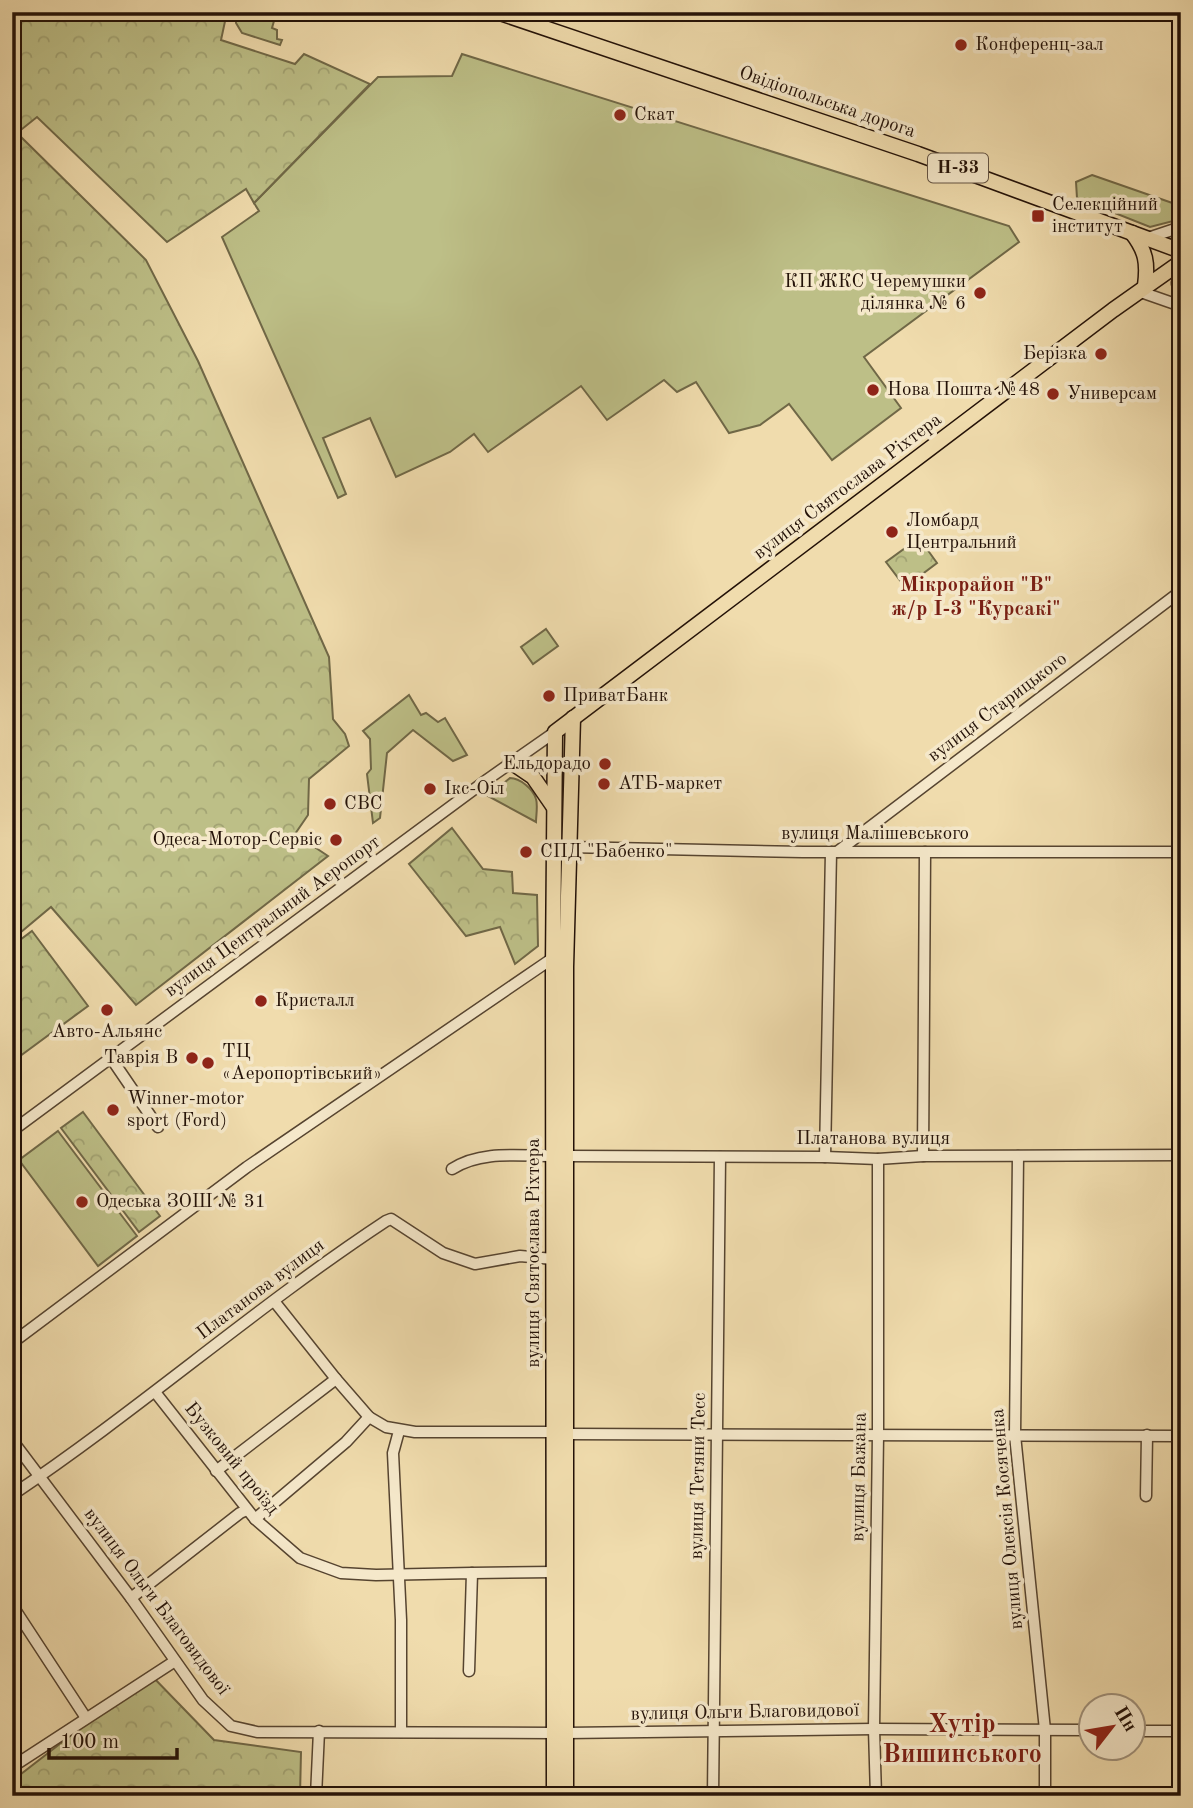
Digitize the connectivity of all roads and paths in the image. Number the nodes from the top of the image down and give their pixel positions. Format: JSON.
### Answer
{"nodes":[{"id":1,"x":497,"y":12,"type":"edge"},
{"id":2,"x":1181,"y":227,"type":"edge"},
{"id":3,"x":1131,"y":231,"type":"junction"},
{"id":4,"x":1148,"y":238,"type":"junction"},
{"id":5,"x":1181,"y":251,"type":"edge"},
{"id":6,"x":1181,"y":261,"type":"edge"},
{"id":7,"x":1181,"y":277,"type":"edge"},
{"id":8,"x":1142,"y":289,"type":"junction"},
{"id":9,"x":1181,"y":293,"type":"edge"},
{"id":10,"x":1181,"y":306,"type":"edge"},
{"id":11,"x":1181,"y":591,"type":"edge"},
{"id":12,"x":573,"y":718,"type":"junction"},
{"id":13,"x":555,"y":732,"type":"junction"},
{"id":14,"x":511,"y":762,"type":"junction"},
{"id":15,"x":553,"y":807,"type":"junction"},
{"id":16,"x":568,"y":847,"type":"junction"},
{"id":17,"x":834,"y":852,"type":"junction"},
{"id":18,"x":925,"y":852,"type":"junction"},
{"id":19,"x":1181,"y":852,"type":"edge"},
{"id":20,"x":553,"y":958,"type":"junction"},
{"id":21,"x":111,"y":1058,"type":"junction"},
{"id":22,"x":158,"y":1127,"type":"dead end"},
{"id":23,"x":12,"y":1131,"type":"edge"},
{"id":24,"x":1181,"y":1155,"type":"edge"},
{"id":25,"x":560,"y":1156,"type":"junction"},
{"id":26,"x":923,"y":1156,"type":"junction"},
{"id":27,"x":1018,"y":1156,"type":"junction"},
{"id":28,"x":720,"y":1157,"type":"junction"},
{"id":29,"x":825,"y":1157,"type":"junction"},
{"id":30,"x":878,"y":1159,"type":"junction"},
{"id":31,"x":452,"y":1169,"type":"dead end"},
{"id":32,"x":553,"y":1259,"type":"junction"},
{"id":33,"x":274,"y":1301,"type":"junction"},
{"id":34,"x":12,"y":1343,"type":"edge"},
{"id":35,"x":336,"y":1380,"type":"junction"},
{"id":36,"x":155,"y":1392,"type":"junction"},
{"id":37,"x":369,"y":1418,"type":"junction"},
{"id":38,"x":398,"y":1431,"type":"junction"},
{"id":39,"x":560,"y":1433,"type":"junction"},
{"id":40,"x":717,"y":1435,"type":"junction"},
{"id":41,"x":878,"y":1435,"type":"junction"},
{"id":42,"x":1015,"y":1435,"type":"junction"},
{"id":43,"x":1147,"y":1436,"type":"junction"},
{"id":44,"x":1181,"y":1436,"type":"edge"},
{"id":45,"x":12,"y":1440,"type":"edge"},
{"id":46,"x":216,"y":1471,"type":"junction"},
{"id":47,"x":39,"y":1477,"type":"junction"},
{"id":48,"x":12,"y":1495,"type":"edge"},
{"id":49,"x":1146,"y":1496,"type":"dead end"},
{"id":50,"x":247,"y":1510,"type":"junction"},
{"id":51,"x":255,"y":1519,"type":"junction"},
{"id":52,"x":554,"y":1572,"type":"junction"},
{"id":53,"x":472,"y":1573,"type":"junction"},
{"id":54,"x":400,"y":1574,"type":"junction"},
{"id":55,"x":131,"y":1598,"type":"junction"},
{"id":56,"x":12,"y":1605,"type":"edge"},
{"id":57,"x":175,"y":1661,"type":"junction"},
{"id":58,"x":469,"y":1671,"type":"dead end"},
{"id":59,"x":86,"y":1718,"type":"junction"},
{"id":60,"x":874,"y":1729,"type":"junction"},
{"id":61,"x":1045,"y":1730,"type":"junction"},
{"id":62,"x":1078,"y":1730,"type":"edge"},
{"id":63,"x":319,"y":1731,"type":"junction"},
{"id":64,"x":713,"y":1731,"type":"junction"},
{"id":65,"x":1148,"y":1731,"type":"edge"},
{"id":66,"x":1181,"y":1731,"type":"edge"},
{"id":67,"x":401,"y":1732,"type":"junction"},
{"id":68,"x":560,"y":1733,"type":"junction"},
{"id":69,"x":13,"y":1766,"type":"edge"},
{"id":70,"x":316,"y":1796,"type":"edge"},
{"id":71,"x":554,"y":1796,"type":"edge"},
{"id":72,"x":566,"y":1796,"type":"edge"},
{"id":73,"x":713,"y":1796,"type":"edge"},
{"id":74,"x":876,"y":1796,"type":"edge"},
{"id":75,"x":1045,"y":1796,"type":"edge"}],
"edges":[{"from":1,"to":3,"type":"main road","name":"Овідіопольська дорога","number":"Н-33"},
{"from":2,"to":4,"type":"street"},
{"from":3,"to":4,"type":"main road","name":"Овідіопольська дорога","number":"Н-33"},
{"from":3,"to":8,"type":"main road"},
{"from":4,"to":5,"type":"main road","name":"Овідіопольська дорога","number":"Н-33"},
{"from":6,"to":8,"type":"main road","name":"вулиця Святослава Ріхтера"},
{"from":7,"to":9,"type":"main road"},
{"from":8,"to":10,"type":"street"},
{"from":8,"to":12,"type":"main road","name":"вулиця Святослава Ріхтера"},
{"from":11,"to":17,"type":"street","name":"вулиця Старицького"},
{"from":12,"to":13,"type":"main road","name":"вулиця Святослава Ріхтера"},
{"from":12,"to":16,"type":"main road","name":"вулиця Святослава Ріхтера"},
{"from":13,"to":14,"type":"street","name":"вулиця Центральний Аеропорт"},
{"from":13,"to":15,"type":"main road","name":"вулиця Святослава Ріхтера"},
{"from":14,"to":15,"type":"main road"},
{"from":14,"to":21,"type":"street","name":"вулиця Центральний Аеропорт"},
{"from":15,"to":20,"type":"main road","name":"вулиця Святослава Ріхтера"},
{"from":16,"to":17,"type":"street","name":"вулиця Малішевського"},
{"from":16,"to":25,"type":"main road","name":"вулиця Святослава Ріхтера"},
{"from":17,"to":18,"type":"street","name":"вулиця Малішевського"},
{"from":17,"to":29,"type":"street"},
{"from":18,"to":19,"type":"street","name":"вулиця Малішевського"},
{"from":18,"to":26,"type":"street"},
{"from":20,"to":25,"type":"main road","name":"вулиця Святослава Ріхтера"},
{"from":20,"to":34,"type":"street"},
{"from":21,"to":22,"type":"street"},
{"from":21,"to":23,"type":"street","name":"вулиця Центральний Аеропорт"},
{"from":24,"to":27,"type":"street","name":"Платанова вулиця"},
{"from":25,"to":28,"type":"street","name":"Платанова вулиця"},
{"from":25,"to":31,"type":"street","name":"Платанова вулиця"},
{"from":25,"to":32,"type":"main road","name":"вулиця Святослава Ріхтера"},
{"from":25,"to":39,"type":"main road","name":"вулиця Святослава Ріхтера"},
{"from":26,"to":27,"type":"street","name":"Платанова вулиця"},
{"from":26,"to":30,"type":"street","name":"Платанова вулиця"},
{"from":27,"to":42,"type":"street","name":"вулиця Олексія Косяченка"},
{"from":28,"to":29,"type":"street","name":"Платанова вулиця"},
{"from":28,"to":40,"type":"street","name":"вулиця Тетяни Тесс"},
{"from":29,"to":30,"type":"street","name":"Платанова вулиця"},
{"from":30,"to":41,"type":"street","name":"вулиця Бажана"},
{"from":32,"to":33,"type":"street","name":"Платанова вулиця"},
{"from":32,"to":39,"type":"main road","name":"вулиця Святослава Ріхтера"},
{"from":33,"to":35,"type":"street"},
{"from":33,"to":36,"type":"street","name":"Платанова вулиця"},
{"from":35,"to":37,"type":"street"},
{"from":35,"to":46,"type":"street"},
{"from":36,"to":46,"type":"street","name":"Бузковий проїзд"},
{"from":36,"to":47,"type":"street","name":"Платанова вулиця"},
{"from":37,"to":38,"type":"street"},
{"from":37,"to":51,"type":"street"},
{"from":38,"to":39,"type":"street"},
{"from":38,"to":54,"type":"street"},
{"from":39,"to":40,"type":"street"},
{"from":39,"to":52,"type":"main road","name":"вулиця Святослава Ріхтера"},
{"from":39,"to":68,"type":"main road","name":"вулиця Святослава Ріхтера"},
{"from":40,"to":41,"type":"street"},
{"from":40,"to":64,"type":"street","name":"вулиця Тетяни Тесс"},
{"from":41,"to":42,"type":"street"},
{"from":41,"to":60,"type":"street","name":"вулиця Бажана"},
{"from":42,"to":43,"type":"street"},
{"from":42,"to":61,"type":"street","name":"вулиця Олексія Косяченка"},
{"from":43,"to":44,"type":"street"},
{"from":43,"to":49,"type":"street"},
{"from":45,"to":47,"type":"street","name":"вулиця Ольги Благовидової"},
{"from":46,"to":50,"type":"street","name":"Бузковий проїзд"},
{"from":47,"to":48,"type":"street","name":"Платанова вулиця"},
{"from":47,"to":55,"type":"street","name":"вулиця Ольги Благовидової"},
{"from":50,"to":51,"type":"street","name":"Бузковий проїзд"},
{"from":50,"to":55,"type":"street"},
{"from":51,"to":54,"type":"street","name":"Бузковий проїзд"},
{"from":52,"to":53,"type":"street","name":"Бузковий проїзд"},
{"from":52,"to":68,"type":"main road","name":"вулиця Святослава Ріхтера"},
{"from":53,"to":54,"type":"street","name":"Бузковий проїзд"},
{"from":53,"to":58,"type":"street"},
{"from":54,"to":67,"type":"street"},
{"from":55,"to":57,"type":"street","name":"вулиця Ольги Благовидової"},
{"from":56,"to":59,"type":"street"},
{"from":57,"to":59,"type":"street"},
{"from":57,"to":63,"type":"street","name":"вулиця Ольги Благовидової"},
{"from":59,"to":69,"type":"street"},
{"from":60,"to":61,"type":"street","name":"вулиця Ольги Благовидової"},
{"from":60,"to":64,"type":"street","name":"вулиця Ольги Благовидової"},
{"from":60,"to":74,"type":"street","name":"вулиця Бажана"},
{"from":61,"to":62,"type":"street","name":"вулиця Ольги Благовидової"},
{"from":61,"to":75,"type":"street","name":"вулиця Олексія Косяченка"},
{"from":63,"to":67,"type":"street","name":"вулиця Ольги Благовидової"},
{"from":63,"to":70,"type":"street"},
{"from":64,"to":68,"type":"street","name":"вулиця Ольги Благовидової"},
{"from":64,"to":73,"type":"street","name":"вулиця Тетяни Тесс"},
{"from":65,"to":66,"type":"street"},
{"from":67,"to":68,"type":"street","name":"вулиця Ольги Благовидової"},
{"from":68,"to":71,"type":"main road","name":"вулиця Святослава Ріхтера"},
{"from":68,"to":72,"type":"main road","name":"вулиця Святослава Ріхтера"}]}
